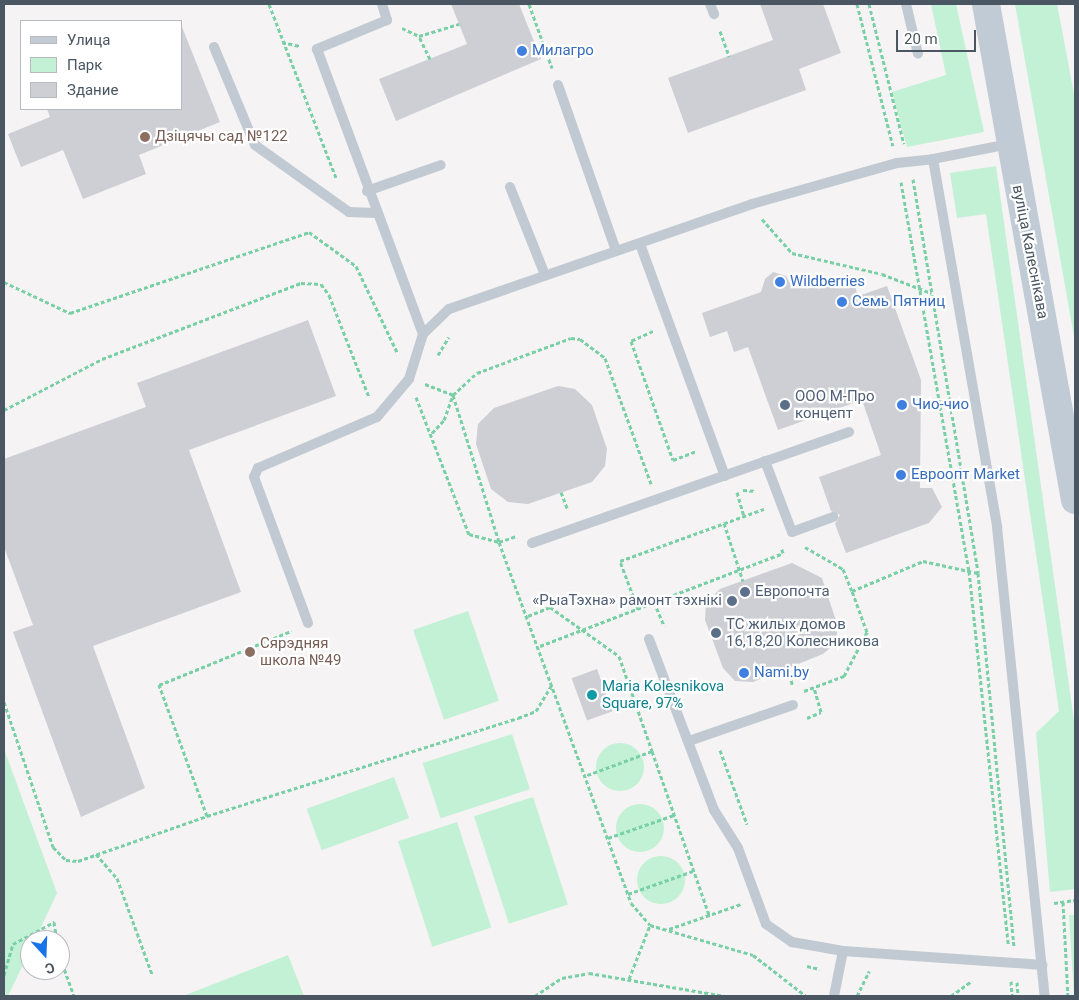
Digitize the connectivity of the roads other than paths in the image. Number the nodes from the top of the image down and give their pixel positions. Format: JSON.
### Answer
{"nodes":[{"id":1,"x":382,"y":4,"type":"edge"},
{"id":2,"x":906,"y":4,"type":"edge"},
{"id":3,"x":986,"y":4,"type":"edge"},
{"id":4,"x":214,"y":47,"type":"dead end"},
{"id":5,"x":918,"y":54,"type":"dead end"},
{"id":6,"x":558,"y":85,"type":"road end"},
{"id":7,"x":1010,"y":144,"type":"junction"},
{"id":8,"x":933,"y":159,"type":"junction"},
{"id":9,"x":441,"y":165,"type":"dead end"},
{"id":10,"x":510,"y":187,"type":"dead end"},
{"id":11,"x":367,"y":191,"type":"junction"},
{"id":12,"x":375,"y":213,"type":"junction"},
{"id":13,"x":640,"y":244,"type":"junction"},
{"id":14,"x":616,"y":251,"type":"junction"},
{"id":15,"x":546,"y":275,"type":"junction"},
{"id":16,"x":423,"y":334,"type":"junction"},
{"id":17,"x":849,"y":432,"type":"dead end"},
{"id":18,"x":765,"y":461,"type":"junction"},
{"id":19,"x":725,"y":476,"type":"junction"},
{"id":20,"x":1075,"y":500,"type":"edge"},
{"id":21,"x":833,"y":517,"type":"dead end"},
{"id":22,"x":532,"y":543,"type":"dead end"},
{"id":23,"x":308,"y":623,"type":"road end"},
{"id":24,"x":649,"y":638,"type":"dead end"},
{"id":25,"x":793,"y":704,"type":"dead end"},
{"id":26,"x":689,"y":741,"type":"junction"},
{"id":27,"x":843,"y":951,"type":"junction"},
{"id":28,"x":1043,"y":966,"type":"junction"},
{"id":29,"x":834,"y":996,"type":"edge"},
{"id":30,"x":1045,"y":996,"type":"edge"}],
"edges":[{"from":1,"to":11,"type":"lane"},
{"from":2,"to":5,"type":"lane"},
{"from":3,"to":7,"type":"main road","name":"вуліца Калеснікава"},
{"from":4,"to":12,"type":"lane"},
{"from":6,"to":14,"type":"lane"},
{"from":7,"to":8,"type":"lane"},
{"from":7,"to":20,"type":"main road","name":"вуліца Калеснікава"},
{"from":8,"to":13,"type":"lane"},
{"from":8,"to":28,"type":"lane"},
{"from":9,"to":11,"type":"lane"},
{"from":10,"to":15,"type":"lane"},
{"from":11,"to":12,"type":"lane"},
{"from":12,"to":16,"type":"lane"},
{"from":13,"to":14,"type":"lane"},
{"from":13,"to":19,"type":"lane"},
{"from":14,"to":15,"type":"lane"},
{"from":15,"to":16,"type":"lane"},
{"from":16,"to":23,"type":"lane"},
{"from":17,"to":18,"type":"lane"},
{"from":18,"to":19,"type":"lane"},
{"from":18,"to":21,"type":"lane"},
{"from":19,"to":22,"type":"lane"},
{"from":24,"to":26,"type":"lane"},
{"from":25,"to":26,"type":"lane"},
{"from":26,"to":27,"type":"lane"},
{"from":27,"to":28,"type":"lane"},
{"from":27,"to":29,"type":"lane"},
{"from":28,"to":30,"type":"lane"}]}
